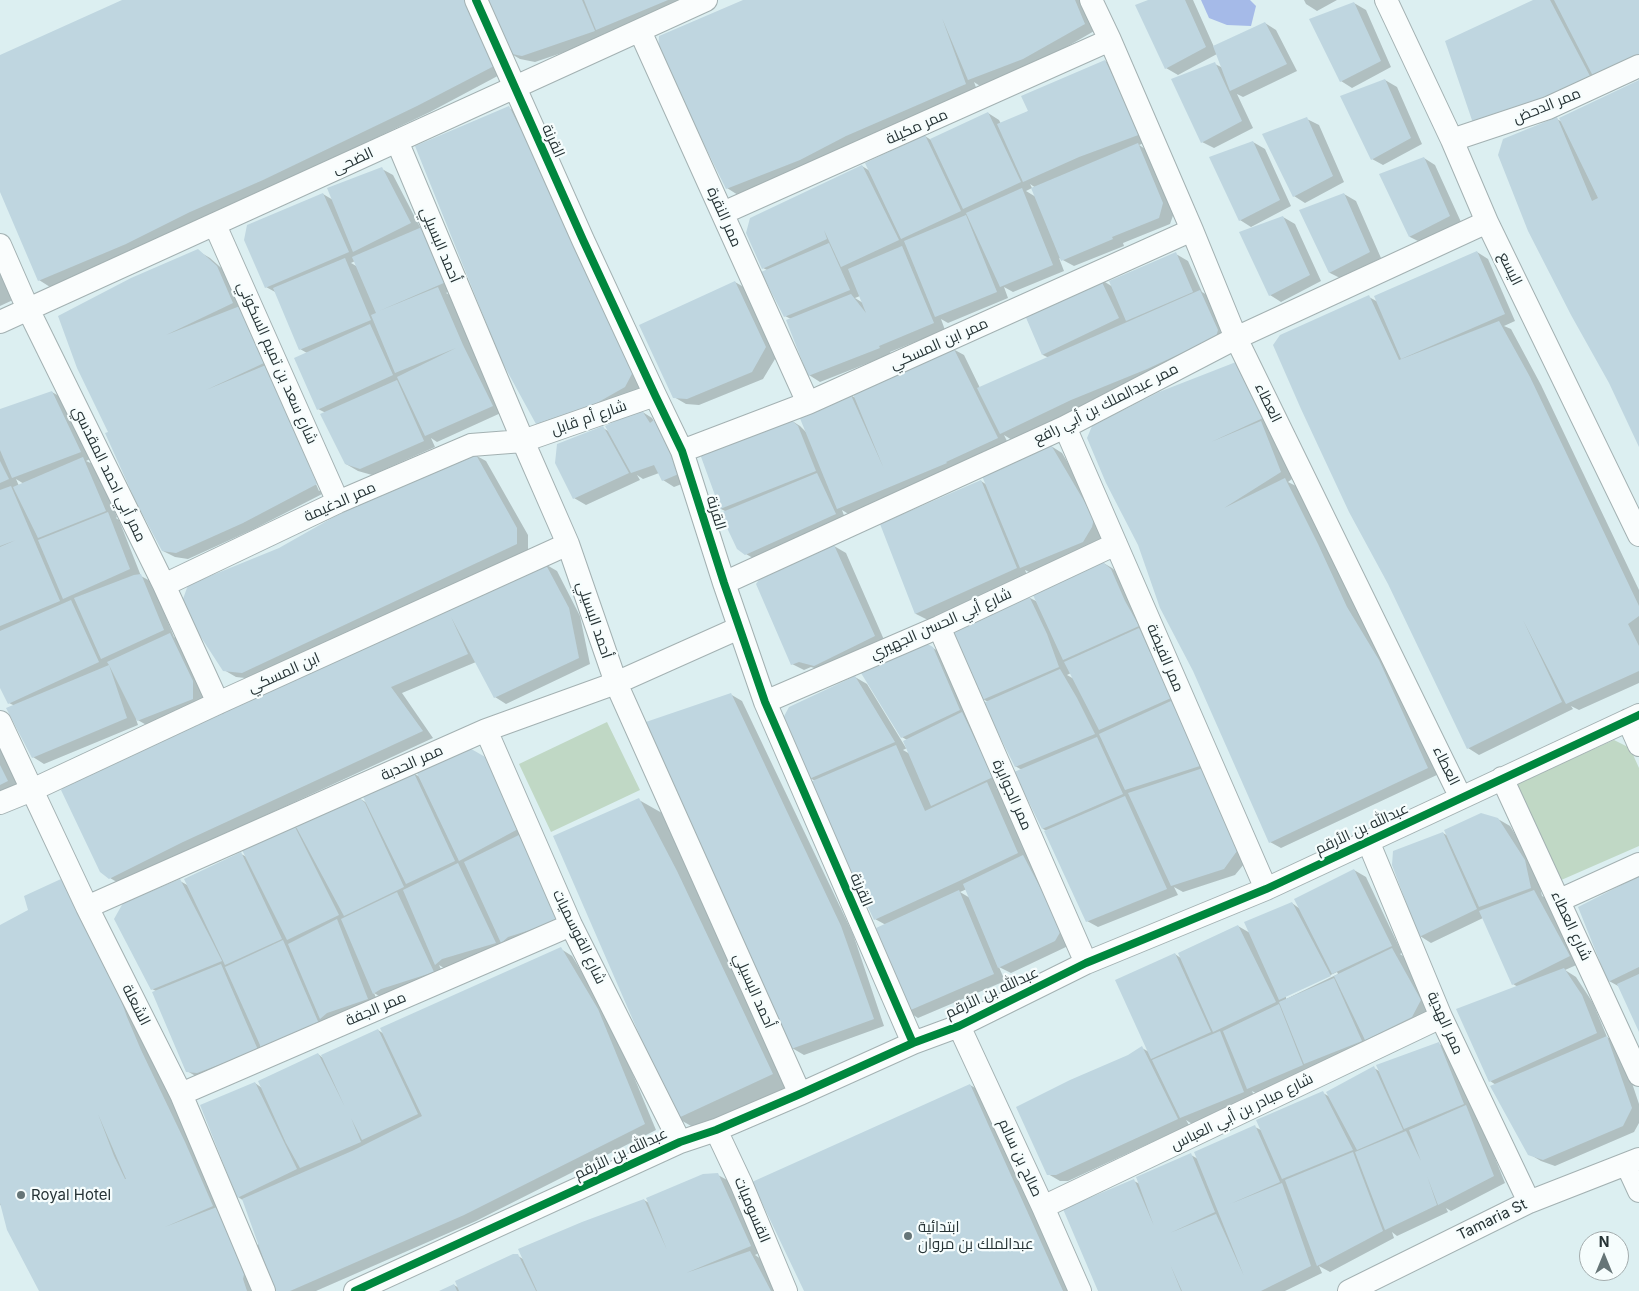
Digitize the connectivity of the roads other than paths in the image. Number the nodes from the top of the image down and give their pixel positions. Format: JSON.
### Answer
{"nodes":[{"id":1,"x":476,"y":0,"type":"edge"},
{"id":2,"x":706,"y":0,"type":"edge"},
{"id":3,"x":1091,"y":0,"type":"edge"},
{"id":4,"x":1386,"y":0,"type":"edge"},
{"id":5,"x":640,"y":31,"type":"junction"},
{"id":6,"x":1110,"y":40,"type":"junction"},
{"id":7,"x":1639,"y":66,"type":"edge"},
{"id":8,"x":514,"y":87,"type":"junction"},
{"id":9,"x":1452,"y":140,"type":"junction"},
{"id":10,"x":396,"y":141,"type":"junction"},
{"id":11,"x":723,"y":213,"type":"junction"},
{"id":12,"x":1487,"y":222,"type":"junction"},
{"id":13,"x":215,"y":225,"type":"junction"},
{"id":14,"x":1192,"y":230,"type":"junction"},
{"id":15,"x":0,"y":245,"type":"edge"},
{"id":16,"x":28,"y":309,"type":"junction"},
{"id":17,"x":0,"y":322,"type":"edge"},
{"id":18,"x":1236,"y":338,"type":"junction"},
{"id":19,"x":654,"y":395,"type":"junction"},
{"id":20,"x":808,"y":403,"type":"junction"},
{"id":21,"x":1065,"y":427,"type":"junction"},
{"id":22,"x":523,"y":441,"type":"junction"},
{"id":23,"x":682,"y":451,"type":"junction"},
{"id":24,"x":338,"y":502,"type":"junction"},
{"id":25,"x":1639,"y":535,"type":"edge"},
{"id":26,"x":568,"y":544,"type":"junction"},
{"id":27,"x":1116,"y":544,"type":"junction"},
{"id":28,"x":724,"y":582,"type":"junction"},
{"id":29,"x":164,"y":585,"type":"junction"},
{"id":30,"x":939,"y":627,"type":"junction"},
{"id":31,"x":739,"y":628,"type":"junction"},
{"id":32,"x":616,"y":683,"type":"junction"},
{"id":33,"x":765,"y":702,"type":"junction"},
{"id":34,"x":218,"y":703,"type":"junction"},
{"id":35,"x":1633,"y":718,"type":"edge"},
{"id":36,"x":0,"y":722,"type":"edge"},
{"id":37,"x":486,"y":730,"type":"junction"},
{"id":38,"x":1639,"y":745,"type":"edge"},
{"id":39,"x":1502,"y":778,"type":"junction"},
{"id":40,"x":32,"y":790,"type":"junction"},
{"id":41,"x":1461,"y":798,"type":"junction"},
{"id":42,"x":0,"y":803,"type":"edge"},
{"id":43,"x":1368,"y":841,"type":"junction"},
{"id":44,"x":1639,"y":864,"type":"edge"},
{"id":45,"x":1266,"y":889,"type":"junction"},
{"id":46,"x":1560,"y":900,"type":"junction"},
{"id":47,"x":87,"y":907,"type":"junction"},
{"id":48,"x":571,"y":925,"type":"junction"},
{"id":49,"x":1086,"y":963,"type":"junction"},
{"id":50,"x":1440,"y":1017,"type":"junction"},
{"id":51,"x":959,"y":1026,"type":"junction"},
{"id":52,"x":912,"y":1043,"type":"junction"},
{"id":53,"x":1639,"y":1075,"type":"edge"},
{"id":54,"x":181,"y":1094,"type":"junction"},
{"id":55,"x":800,"y":1094,"type":"junction"},
{"id":56,"x":716,"y":1130,"type":"junction"},
{"id":57,"x":680,"y":1142,"type":"junction"},
{"id":58,"x":1633,"y":1162,"type":"edge"},
{"id":59,"x":1639,"y":1191,"type":"edge"},
{"id":60,"x":1529,"y":1202,"type":"junction"},
{"id":61,"x":1043,"y":1207,"type":"junction"},
{"id":62,"x":264,"y":1291,"type":"edge"},
{"id":63,"x":355,"y":1291,"type":"edge"},
{"id":64,"x":786,"y":1291,"type":"edge"},
{"id":65,"x":1080,"y":1291,"type":"edge"},
{"id":66,"x":1349,"y":1291,"type":"edge"}],
"edges":[{"from":1,"to":8,"type":"street","name":"القرنة"},
{"from":2,"to":5,"type":"street","name":"الضحى"},
{"from":3,"to":6,"type":"street","name":"العطاء"},
{"from":4,"to":9,"type":"street","name":"اليسع"},
{"from":5,"to":8,"type":"street","name":"الضحى"},
{"from":5,"to":11,"type":"street","name":"ممر النقرة"},
{"from":6,"to":11,"type":"street","name":"ممر مكيلة"},
{"from":6,"to":14,"type":"street","name":"العطاء"},
{"from":7,"to":9,"type":"street","name":"ممر الدحض"},
{"from":8,"to":10,"type":"street","name":"الضحى"},
{"from":8,"to":19,"type":"street","name":"القرنة"},
{"from":9,"to":12,"type":"street","name":"اليسع"},
{"from":10,"to":13,"type":"street","name":"الضحى"},
{"from":10,"to":22,"type":"street","name":"أحمد البسيلي"},
{"from":11,"to":20,"type":"street","name":"ممر النقرة"},
{"from":12,"to":18,"type":"street","name":"ممر عبدالملك بن أبي رافع"},
{"from":12,"to":25,"type":"street","name":"اليسع"},
{"from":13,"to":16,"type":"street","name":"الضحى"},
{"from":13,"to":24,"type":"street","name":"شارع سعد بن تميم السكوني"},
{"from":14,"to":18,"type":"street","name":"العطاء"},
{"from":14,"to":20,"type":"street","name":"ممر ابن المسكي"},
{"from":15,"to":16,"type":"street","name":"ممر أبي احمد المقدسي"},
{"from":16,"to":17,"type":"street","name":"الضحى"},
{"from":16,"to":29,"type":"street","name":"ممر أبي احمد المقدسي"},
{"from":18,"to":21,"type":"street","name":"ممر عبدالملك بن أبي رافع"},
{"from":18,"to":41,"type":"street","name":"العطاء"},
{"from":19,"to":22,"type":"street","name":"شارع أم قابل"},
{"from":19,"to":23,"type":"street","name":"القرنة"},
{"from":20,"to":23,"type":"street","name":"ممر ابن المسكي"},
{"from":21,"to":27,"type":"street","name":"ممر الفيضة"},
{"from":21,"to":28,"type":"street","name":"ممر عبدالملك بن أبي رافع"},
{"from":22,"to":24,"type":"street","name":"ممر الدغيمة"},
{"from":22,"to":26,"type":"street","name":"أحمد البسيلي"},
{"from":23,"to":28,"type":"street","name":"القرنة"},
{"from":24,"to":29,"type":"street","name":"ممر الدغيمة"},
{"from":26,"to":32,"type":"street","name":"أحمد البسيلي"},
{"from":26,"to":34,"type":"street","name":"ابن المسكي"},
{"from":27,"to":30,"type":"street","name":"شارع أبي الحسن الجهيري"},
{"from":27,"to":45,"type":"street","name":"ممر الفيضة"},
{"from":28,"to":31,"type":"street","name":"القرنة"},
{"from":29,"to":34,"type":"street","name":"ممر أبي احمد المقدسي"},
{"from":30,"to":33,"type":"street","name":"شارع أبي الحسن الجهيري"},
{"from":30,"to":49,"type":"street","name":"ممر الجوابرة"},
{"from":31,"to":32,"type":"street","name":"ممر الحدبة"},
{"from":31,"to":33,"type":"street","name":"القرنة"},
{"from":32,"to":37,"type":"street","name":"ممر الحدبة"},
{"from":32,"to":55,"type":"street","name":"أحمد البسيلي"},
{"from":33,"to":52,"type":"street","name":"القرنة"},
{"from":34,"to":40,"type":"street","name":"ابن المسكي"},
{"from":35,"to":38,"type":"street"},
{"from":35,"to":39,"type":"street","name":"عبدالله بن الأرقم"},
{"from":36,"to":40,"type":"street","name":"الشعلة"},
{"from":37,"to":47,"type":"street","name":"ممر الحدبة"},
{"from":37,"to":48,"type":"street","name":"شارع القوسميات"},
{"from":39,"to":41,"type":"street","name":"عبدالله بن الأرقم"},
{"from":39,"to":46,"type":"street","name":"شارع العطاء"},
{"from":40,"to":42,"type":"street","name":"ابن المسكي"},
{"from":40,"to":47,"type":"street","name":"الشعلة"},
{"from":41,"to":43,"type":"street","name":"عبدالله بن الأرقم"},
{"from":43,"to":45,"type":"street","name":"عبدالله بن الأرقم"},
{"from":43,"to":50,"type":"street","name":"ممر الهدية"},
{"from":44,"to":46,"type":"street"},
{"from":45,"to":49,"type":"street","name":"عبدالله بن الأرقم"},
{"from":46,"to":53,"type":"street","name":"شارع العطاء"},
{"from":47,"to":54,"type":"street","name":"الشعلة"},
{"from":48,"to":54,"type":"street","name":"ممر الجفة"},
{"from":48,"to":57,"type":"street","name":"شارع القوسميات"},
{"from":49,"to":51,"type":"street","name":"عبدالله بن الأرقم"},
{"from":50,"to":60,"type":"street","name":"ممر الهدية"},
{"from":50,"to":61,"type":"street","name":"شارع مبادر بن أبي العباس"},
{"from":51,"to":52,"type":"street","name":"عبدالله بن الأرقم"},
{"from":51,"to":61,"type":"street","name":"صالح بن سالم"},
{"from":52,"to":55,"type":"street","name":"عبدالله بن الأرقم"},
{"from":54,"to":62,"type":"street","name":"الشعلة"},
{"from":55,"to":56,"type":"street","name":"عبدالله بن الأرقم"},
{"from":56,"to":57,"type":"street","name":"عبدالله بن الأرقم"},
{"from":56,"to":64,"type":"street","name":"القسوميات"},
{"from":57,"to":63,"type":"street","name":"عبدالله بن الأرقم"},
{"from":58,"to":59,"type":"street"},
{"from":58,"to":60,"type":"street","name":"Tamaria St"},
{"from":60,"to":66,"type":"street","name":"Tamaria St"},
{"from":61,"to":65,"type":"street","name":"صالح بن سالم"}]}
